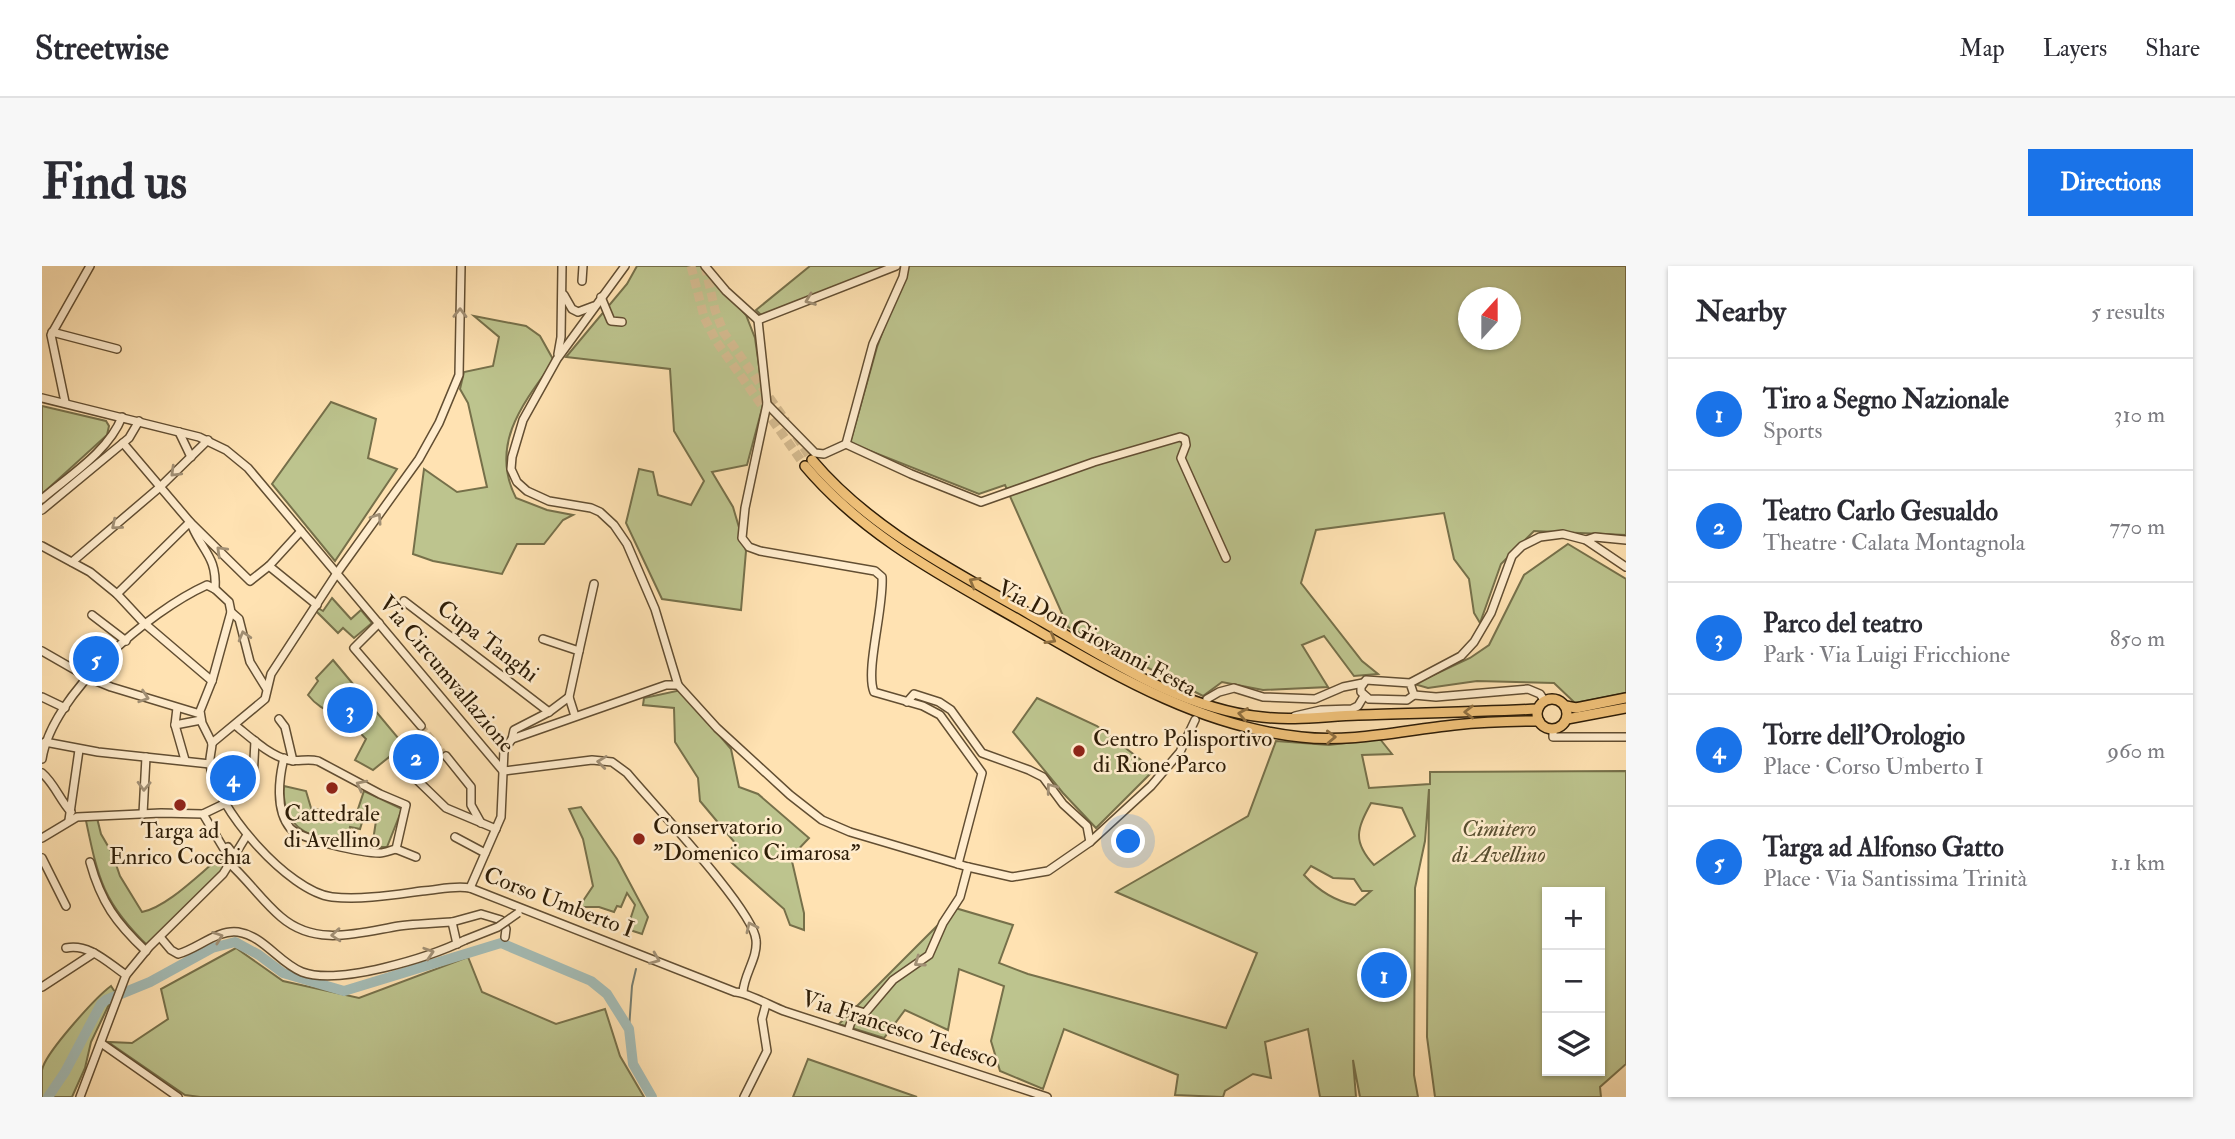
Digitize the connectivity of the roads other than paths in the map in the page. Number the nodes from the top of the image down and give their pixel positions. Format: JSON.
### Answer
{"nodes":[{"id":1,"x":90,"y":266,"type":"edge"},
{"id":2,"x":461,"y":266,"type":"edge"},
{"id":3,"x":562,"y":266,"type":"edge"},
{"id":4,"x":583,"y":266,"type":"edge"},
{"id":5,"x":625,"y":266,"type":"edge"},
{"id":6,"x":705,"y":266,"type":"edge"},
{"id":7,"x":896,"y":266,"type":"edge"},
{"id":8,"x":905,"y":266,"type":"edge"},
{"id":9,"x":582,"y":281,"type":"dead end"},
{"id":10,"x":562,"y":291,"type":"junction"},
{"id":11,"x":601,"y":297,"type":"junction"},
{"id":12,"x":594,"y":306,"type":"junction"},
{"id":13,"x":758,"y":320,"type":"junction"},
{"id":14,"x":622,"y":322,"type":"dead end"},
{"id":15,"x":48,"y":334,"type":"edge"},
{"id":16,"x":117,"y":349,"type":"dead end"},
{"id":17,"x":557,"y":359,"type":"junction"},
{"id":18,"x":42,"y":398,"type":"edge"},
{"id":19,"x":65,"y":402,"type":"junction"},
{"id":20,"x":767,"y":404,"type":"junction"},
{"id":21,"x":122,"y":417,"type":"junction"},
{"id":22,"x":139,"y":421,"type":"junction"},
{"id":23,"x":179,"y":432,"type":"junction"},
{"id":24,"x":208,"y":440,"type":"junction"},
{"id":25,"x":122,"y":443,"type":"junction"},
{"id":26,"x":846,"y":444,"type":"junction"},
{"id":27,"x":191,"y":457,"type":"junction"},
{"id":28,"x":160,"y":487,"type":"junction"},
{"id":29,"x":42,"y":499,"type":"edge"},
{"id":30,"x":42,"y":510,"type":"edge"},
{"id":31,"x":190,"y":522,"type":"junction"},
{"id":32,"x":302,"y":531,"type":"junction"},
{"id":33,"x":1586,"y":540,"type":"junction"},
{"id":34,"x":1626,"y":540,"type":"edge"},
{"id":35,"x":42,"y":546,"type":"edge"},
{"id":36,"x":1226,"y":558,"type":"dead end"},
{"id":37,"x":72,"y":562,"type":"junction"},
{"id":38,"x":269,"y":566,"type":"junction"},
{"id":39,"x":1626,"y":567,"type":"edge"},
{"id":40,"x":337,"y":573,"type":"junction"},
{"id":41,"x":594,"y":584,"type":"dead end"},
{"id":42,"x":215,"y":589,"type":"junction"},
{"id":43,"x":117,"y":594,"type":"junction"},
{"id":44,"x":404,"y":601,"type":"dead end"},
{"id":45,"x":317,"y":605,"type":"junction"},
{"id":46,"x":231,"y":612,"type":"junction"},
{"id":47,"x":92,"y":615,"type":"dead end"},
{"id":48,"x":144,"y":623,"type":"junction"},
{"id":49,"x":379,"y":623,"type":"junction"},
{"id":50,"x":543,"y":639,"type":"dead end"},
{"id":51,"x":126,"y":640,"type":"junction"},
{"id":52,"x":42,"y":651,"type":"edge"},
{"id":53,"x":579,"y":651,"type":"junction"},
{"id":54,"x":89,"y":678,"type":"junction"},
{"id":55,"x":212,"y":681,"type":"junction"},
{"id":56,"x":1363,"y":683,"type":"junction"},
{"id":57,"x":1410,"y":683,"type":"junction"},
{"id":58,"x":678,"y":685,"type":"junction"},
{"id":59,"x":266,"y":688,"type":"junction"},
{"id":60,"x":1414,"y":695,"type":"junction"},
{"id":61,"x":1364,"y":696,"type":"junction"},
{"id":62,"x":42,"y":697,"type":"edge"},
{"id":63,"x":569,"y":697,"type":"junction"},
{"id":64,"x":1626,"y":698,"type":"edge"},
{"id":65,"x":1207,"y":699,"type":"dead end"},
{"id":66,"x":1545,"y":700,"type":"junction"},
{"id":67,"x":907,"y":702,"type":"junction"},
{"id":68,"x":1566,"y":706,"type":"junction"},
{"id":69,"x":65,"y":708,"type":"junction"},
{"id":70,"x":177,"y":708,"type":"junction"},
{"id":71,"x":1626,"y":708,"type":"edge"},
{"id":72,"x":1538,"y":709,"type":"junction"},
{"id":73,"x":550,"y":712,"type":"junction"},
{"id":74,"x":575,"y":716,"type":"junction"},
{"id":75,"x":201,"y":717,"type":"junction"},
{"id":76,"x":1288,"y":718,"type":"junction"},
{"id":77,"x":279,"y":719,"type":"dead end"},
{"id":78,"x":1567,"y":719,"type":"junction"},
{"id":79,"x":1195,"y":720,"type":"dead end"},
{"id":80,"x":1539,"y":721,"type":"junction"},
{"id":81,"x":175,"y":725,"type":"junction"},
{"id":82,"x":235,"y":725,"type":"junction"},
{"id":83,"x":421,"y":726,"type":"tunnel mouth"},
{"id":84,"x":1553,"y":729,"type":"junction"},
{"id":85,"x":1626,"y":737,"type":"edge"},
{"id":86,"x":512,"y":739,"type":"junction"},
{"id":87,"x":255,"y":741,"type":"junction"},
{"id":88,"x":45,"y":742,"type":"junction"},
{"id":89,"x":212,"y":743,"type":"junction"},
{"id":90,"x":79,"y":750,"type":"junction"},
{"id":91,"x":446,"y":756,"type":"tunnel mouth"},
{"id":92,"x":146,"y":757,"type":"junction"},
{"id":93,"x":284,"y":758,"type":"junction"},
{"id":94,"x":42,"y":759,"type":"edge"},
{"id":95,"x":185,"y":760,"type":"junction"},
{"id":96,"x":293,"y":761,"type":"junction"},
{"id":97,"x":210,"y":764,"type":"junction"},
{"id":98,"x":503,"y":771,"type":"junction"},
{"id":99,"x":42,"y":773,"type":"edge"},
{"id":100,"x":415,"y":778,"type":"dead end"},
{"id":101,"x":253,"y":779,"type":"dead end"},
{"id":102,"x":226,"y":803,"type":"junction"},
{"id":103,"x":69,"y":805,"type":"junction"},
{"id":104,"x":143,"y":814,"type":"junction"},
{"id":105,"x":203,"y":814,"type":"junction"},
{"id":106,"x":73,"y":819,"type":"junction"},
{"id":107,"x":482,"y":824,"type":"junction"},
{"id":108,"x":496,"y":829,"type":"junction"},
{"id":109,"x":247,"y":835,"type":"junction"},
{"id":110,"x":455,"y":837,"type":"dead end"},
{"id":111,"x":42,"y":838,"type":"edge"},
{"id":112,"x":1090,"y":842,"type":"junction"},
{"id":113,"x":396,"y":849,"type":"junction"},
{"id":114,"x":485,"y":853,"type":"junction"},
{"id":115,"x":234,"y":855,"type":"junction"},
{"id":116,"x":416,"y":857,"type":"dead end"},
{"id":117,"x":42,"y":858,"type":"edge"},
{"id":118,"x":90,"y":862,"type":"dead end"},
{"id":119,"x":229,"y":863,"type":"junction"},
{"id":120,"x":958,"y":864,"type":"junction"},
{"id":121,"x":968,"y":867,"type":"junction"},
{"id":122,"x":470,"y":888,"type":"junction"},
{"id":123,"x":66,"y":906,"type":"dead end"},
{"id":124,"x":520,"y":911,"type":"junction"},
{"id":125,"x":452,"y":922,"type":"junction"},
{"id":126,"x":160,"y":937,"type":"junction"},
{"id":127,"x":505,"y":937,"type":"dead end"},
{"id":128,"x":461,"y":942,"type":"junction"},
{"id":129,"x":66,"y":948,"type":"dead end"},
{"id":130,"x":146,"y":951,"type":"junction"},
{"id":131,"x":94,"y":953,"type":"junction"},
{"id":132,"x":125,"y":975,"type":"junction"},
{"id":133,"x":42,"y":987,"type":"edge"},
{"id":134,"x":743,"y":992,"type":"junction"},
{"id":135,"x":766,"y":1004,"type":"junction"},
{"id":136,"x":848,"y":1031,"type":"junction"},
{"id":137,"x":100,"y":1043,"type":"junction"},
{"id":138,"x":80,"y":1097,"type":"edge"},
{"id":139,"x":178,"y":1097,"type":"edge"},
{"id":140,"x":744,"y":1097,"type":"edge"},
{"id":141,"x":1047,"y":1097,"type":"edge"}],
"edges":[{"from":1,"to":15,"type":"street"},
{"from":40,"to":2,"type":"street","one_way":true},
{"from":3,"to":10,"type":"street"},
{"from":4,"to":9,"type":"street"},
{"from":5,"to":11,"type":"street"},
{"from":6,"to":13,"type":"street"},
{"from":7,"to":13,"type":"street","one_way":true},
{"from":8,"to":26,"type":"street"},
{"from":10,"to":12,"type":"street"},
{"from":10,"to":17,"type":"street"},
{"from":11,"to":12,"type":"street"},
{"from":11,"to":14,"type":"street"},
{"from":12,"to":17,"type":"street"},
{"from":13,"to":20,"type":"street"},
{"from":15,"to":16,"type":"street"},
{"from":15,"to":19,"type":"street"},
{"from":17,"to":58,"type":"street"},
{"from":18,"to":19,"type":"street","name":"Via Circumvallazione"},
{"from":19,"to":21,"type":"street","name":"Via Circumvallazione"},
{"from":20,"to":26,"type":"street"},
{"from":20,"to":67,"type":"street"},
{"from":21,"to":22,"type":"street","name":"Via Circumvallazione"},
{"from":21,"to":29,"type":"street"},
{"from":22,"to":23,"type":"street","name":"Via Circumvallazione"},
{"from":22,"to":25,"type":"street"},
{"from":23,"to":24,"type":"street","name":"Via Circumvallazione"},
{"from":23,"to":27,"type":"street"},
{"from":24,"to":27,"type":"street"},
{"from":24,"to":32,"type":"street","name":"Via Circumvallazione"},
{"from":25,"to":28,"type":"street"},
{"from":25,"to":30,"type":"street"},
{"from":26,"to":36,"type":"street"},
{"from":27,"to":28,"type":"street","one_way":true},
{"from":28,"to":31,"type":"street"},
{"from":28,"to":37,"type":"street","one_way":true},
{"from":38,"to":31,"type":"street","one_way":true},
{"from":31,"to":42,"type":"street"},
{"from":31,"to":43,"type":"street"},
{"from":32,"to":38,"type":"street"},
{"from":32,"to":40,"type":"street","name":"Via Circumvallazione"},
{"from":33,"to":34,"type":"street"},
{"from":33,"to":39,"type":"street"},
{"from":33,"to":57,"type":"street"},
{"from":35,"to":37,"type":"street"},
{"from":37,"to":43,"type":"street"},
{"from":38,"to":45,"type":"street"},
{"from":40,"to":45,"type":"street"},
{"from":40,"to":49,"type":"street","name":"Via Circumvallazione"},
{"from":41,"to":53,"type":"street"},
{"from":42,"to":46,"type":"street"},
{"from":42,"to":48,"type":"street"},
{"from":43,"to":48,"type":"street"},
{"from":44,"to":73,"type":"street","name":"Cupa Tanghi"},
{"from":45,"to":59,"type":"street"},
{"from":46,"to":55,"type":"street"},
{"from":59,"to":46,"type":"street","one_way":true},
{"from":47,"to":51,"type":"street"},
{"from":48,"to":51,"type":"street"},
{"from":48,"to":55,"type":"street"},
{"from":49,"to":83,"type":"street"},
{"from":49,"to":98,"type":"street","name":"Via Circumvallazione"},
{"from":50,"to":53,"type":"street"},
{"from":51,"to":54,"type":"street"},
{"from":52,"to":54,"type":"street"},
{"from":53,"to":63,"type":"street"},
{"from":54,"to":69,"type":"street"},
{"from":54,"to":70,"type":"street","one_way":true},
{"from":55,"to":75,"type":"street"},
{"from":56,"to":57,"type":"street"},
{"from":56,"to":61,"type":"street"},
{"from":56,"to":65,"type":"street"},
{"from":57,"to":60,"type":"street"},
{"from":58,"to":74,"type":"street"},
{"from":58,"to":120,"type":"street"},
{"from":59,"to":82,"type":"street"},
{"from":60,"to":61,"type":"street"},
{"from":60,"to":66,"type":"street"},
{"from":61,"to":76,"type":"street"},
{"from":62,"to":69,"type":"street"},
{"from":63,"to":73,"type":"street"},
{"from":63,"to":74,"type":"street"},
{"from":64,"to":68,"type":"main road"},
{"from":66,"to":68,"type":"main road"},
{"from":66,"to":72,"type":"main road"},
{"from":112,"to":67,"type":"street","one_way":true},
{"from":67,"to":120,"type":"street"},
{"from":68,"to":78,"type":"main road"},
{"from":69,"to":88,"type":"street"},
{"from":70,"to":75,"type":"street"},
{"from":70,"to":81,"type":"street"},
{"from":71,"to":78,"type":"main road"},
{"from":72,"to":76,"type":"main road","name":"Via Don Giovanni Festa","one_way":true},
{"from":72,"to":80,"type":"main road"},
{"from":73,"to":86,"type":"street"},
{"from":74,"to":86,"type":"street"},
{"from":75,"to":81,"type":"street"},
{"from":75,"to":89,"type":"street"},
{"from":76,"to":80,"type":"main road","name":"Via Don Giovanni Festa","one_way":true},
{"from":77,"to":96,"type":"street"},
{"from":78,"to":84,"type":"main road"},
{"from":79,"to":112,"type":"street"},
{"from":80,"to":84,"type":"main road"},
{"from":81,"to":95,"type":"street"},
{"from":82,"to":87,"type":"street"},
{"from":82,"to":89,"type":"street"},
{"from":84,"to":85,"type":"street"},
{"from":86,"to":98,"type":"street"},
{"from":87,"to":93,"type":"street"},
{"from":87,"to":101,"type":"street"},
{"from":88,"to":90,"type":"street"},
{"from":88,"to":94,"type":"street"},
{"from":89,"to":97,"type":"street"},
{"from":90,"to":92,"type":"street"},
{"from":90,"to":103,"type":"street"},
{"from":91,"to":107,"type":"street"},
{"from":92,"to":95,"type":"street"},
{"from":92,"to":104,"type":"street","one_way":true},
{"from":93,"to":96,"type":"street"},
{"from":93,"to":113,"type":"street"},
{"from":95,"to":97,"type":"street"},
{"from":113,"to":96,"type":"street","one_way":true},
{"from":97,"to":102,"type":"street","name":"Corso Umberto I"},
{"from":98,"to":108,"type":"street"},
{"from":134,"to":98,"type":"street","name":"Via Circumvallazione","one_way":true},
{"from":99,"to":103,"type":"street"},
{"from":100,"to":107,"type":"street"},
{"from":102,"to":105,"type":"street"},
{"from":102,"to":109,"type":"street","name":"Corso Umberto I"},
{"from":103,"to":106,"type":"street"},
{"from":104,"to":105,"type":"street"},
{"from":104,"to":106,"type":"street"},
{"from":105,"to":115,"type":"street"},
{"from":106,"to":111,"type":"street"},
{"from":107,"to":108,"type":"street"},
{"from":108,"to":114,"type":"street"},
{"from":109,"to":115,"type":"street"},
{"from":109,"to":122,"type":"street","name":"Corso Umberto I"},
{"from":110,"to":114,"type":"street"},
{"from":112,"to":121,"type":"street"},
{"from":113,"to":116,"type":"street"},
{"from":114,"to":122,"type":"street"},
{"from":115,"to":119,"type":"street"},
{"from":117,"to":123,"type":"street"},
{"from":118,"to":130,"type":"street"},
{"from":125,"to":119,"type":"street","one_way":true},
{"from":119,"to":126,"type":"street"},
{"from":120,"to":121,"type":"street"},
{"from":121,"to":136,"type":"street","one_way":true},
{"from":122,"to":124,"type":"street","name":"Corso Umberto I"},
{"from":124,"to":128,"type":"street","bridge":true},
{"from":124,"to":134,"type":"street","name":"Corso Umberto I","one_way":true},
{"from":125,"to":127,"type":"street"},
{"from":125,"to":128,"type":"street"},
{"from":126,"to":128,"type":"street","one_way":true},
{"from":126,"to":130,"type":"street"},
{"from":129,"to":131,"type":"street"},
{"from":130,"to":132,"type":"street"},
{"from":131,"to":132,"type":"street"},
{"from":131,"to":133,"type":"street"},
{"from":132,"to":137,"type":"street"},
{"from":134,"to":135,"type":"street","name":"Via Francesco Tedesco"},
{"from":135,"to":136,"type":"street","name":"Via Francesco Tedesco"},
{"from":135,"to":140,"type":"street"},
{"from":136,"to":141,"type":"street","name":"Via Francesco Tedesco"},
{"from":137,"to":138,"type":"street"},
{"from":137,"to":139,"type":"street"}]}
